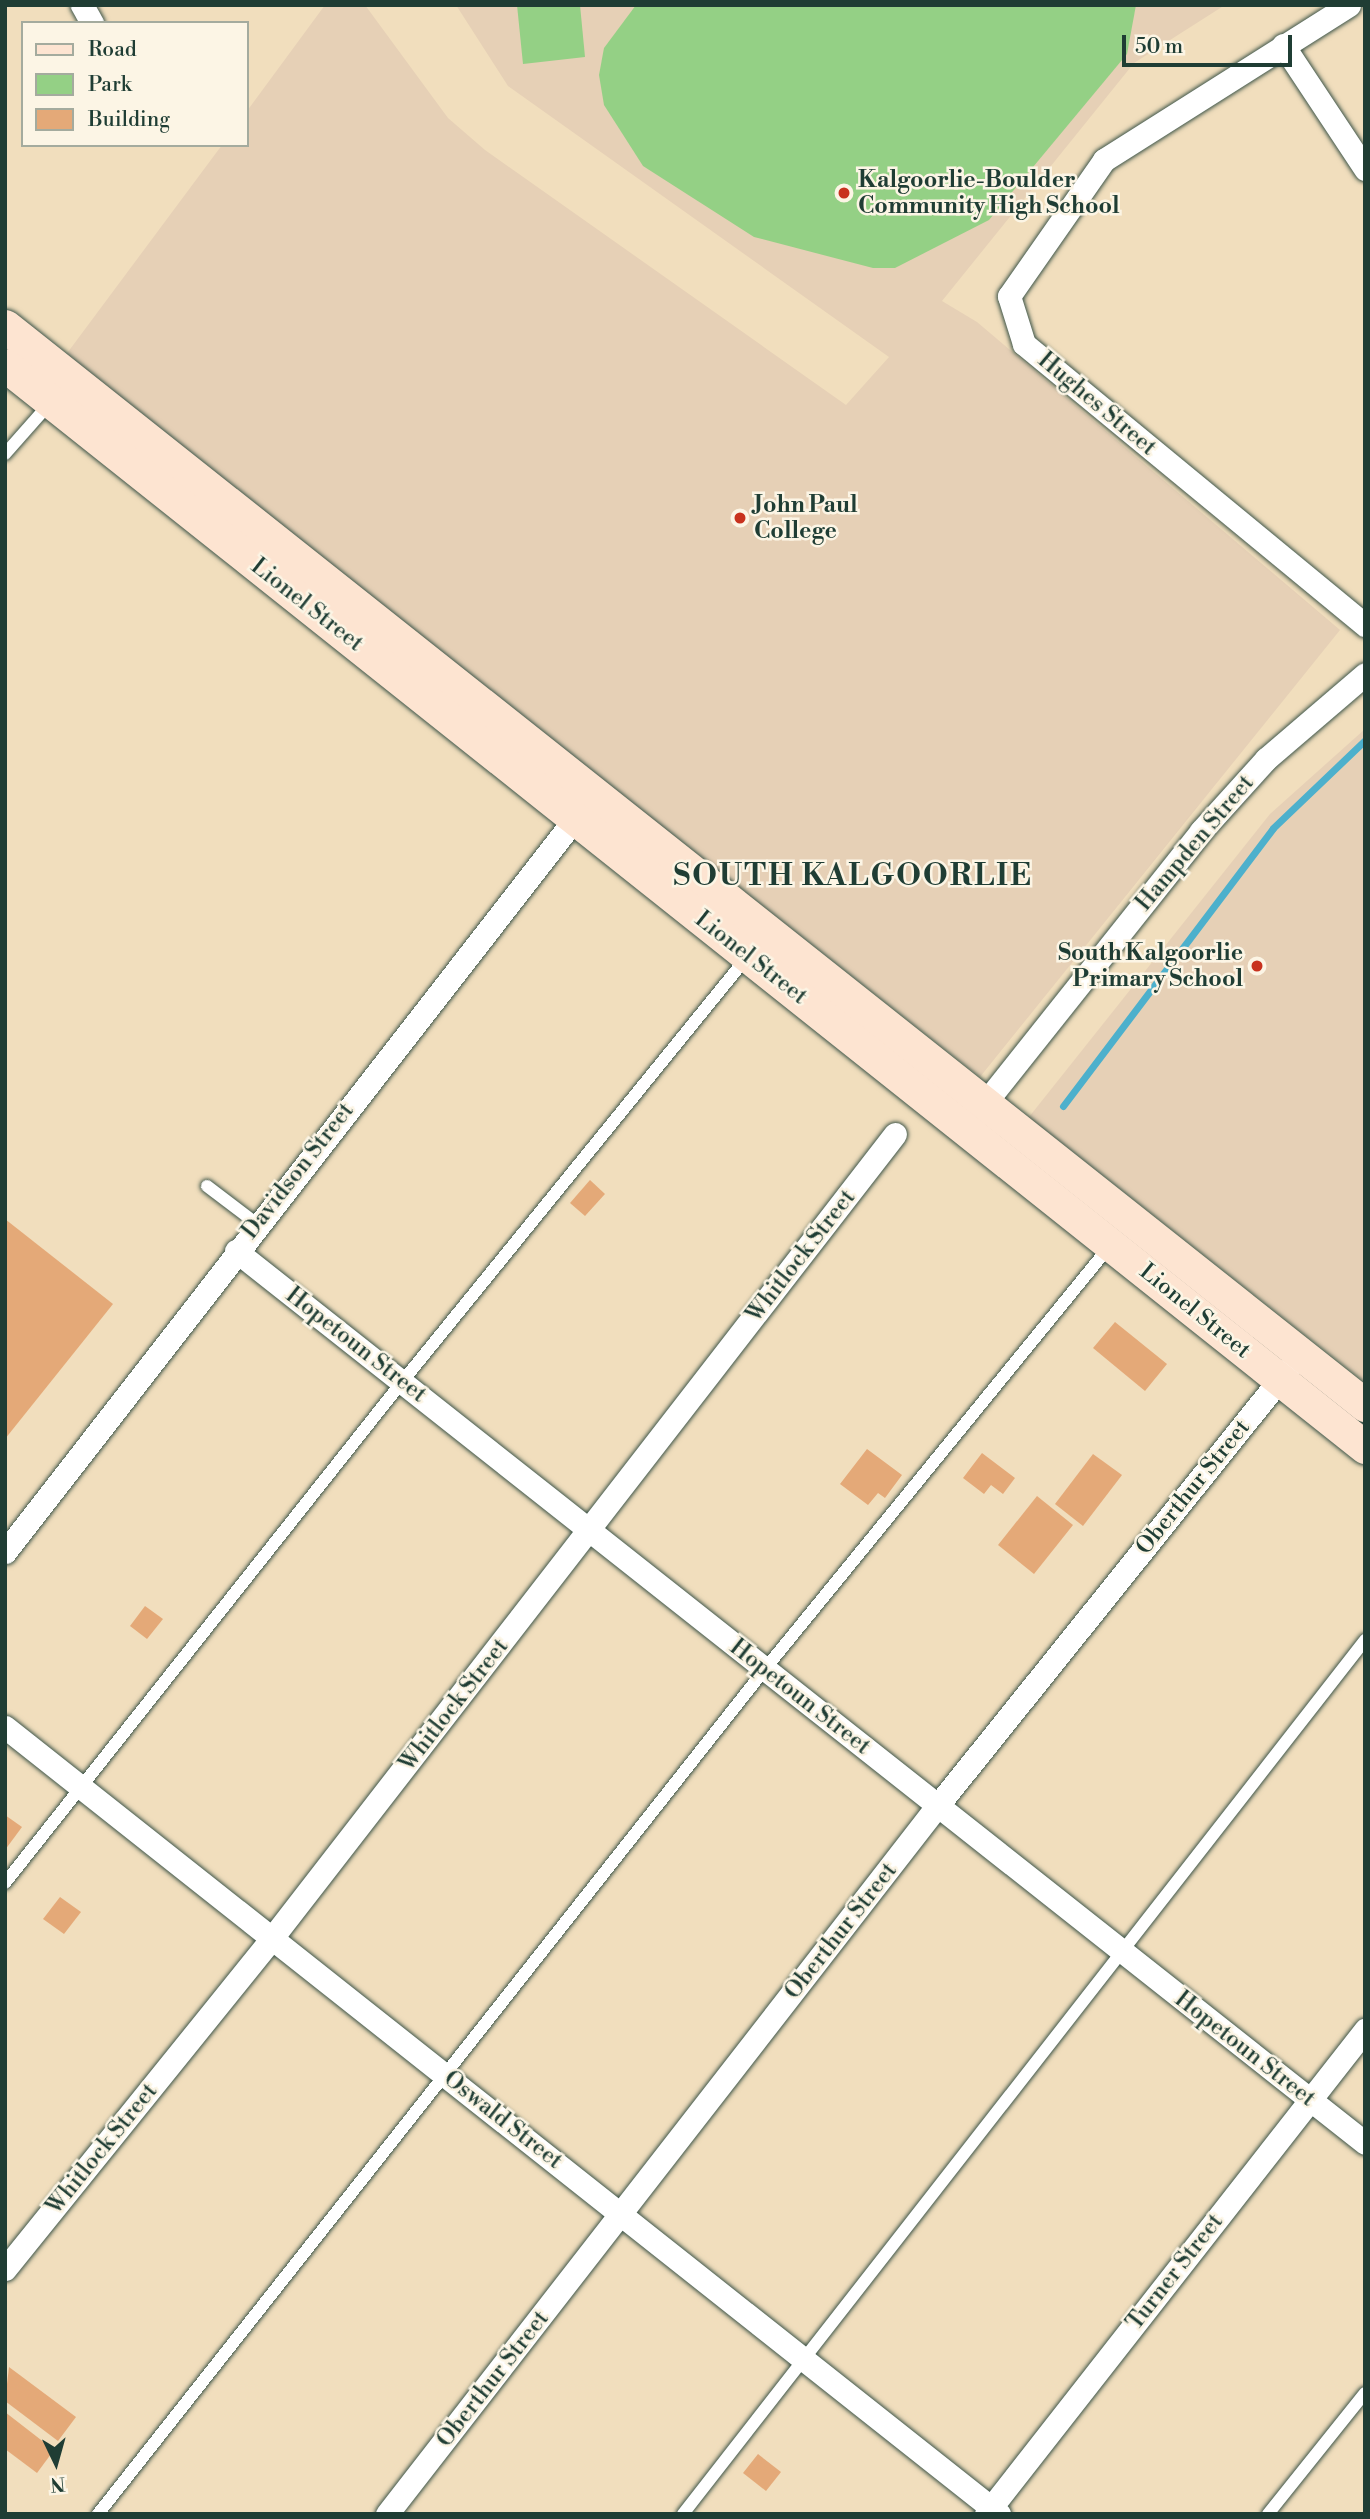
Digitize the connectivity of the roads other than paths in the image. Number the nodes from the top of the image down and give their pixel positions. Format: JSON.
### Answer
{"nodes":[{"id":1,"x":82,"y":5,"type":"edge"},
{"id":2,"x":1349,"y":5,"type":"edge"},
{"id":3,"x":91,"y":21,"type":"edge"},
{"id":4,"x":1283,"y":46,"type":"junction"},
{"id":5,"x":1365,"y":169,"type":"edge"},
{"id":6,"x":5,"y":326,"type":"edge"},
{"id":7,"x":5,"y":365,"type":"edge"},
{"id":8,"x":51,"y":402,"type":"junction"},
{"id":9,"x":5,"y":454,"type":"edge"},
{"id":10,"x":1365,"y":625,"type":"edge"},
{"id":11,"x":1365,"y":674,"type":"edge"},
{"id":12,"x":585,"y":806,"type":"junction"},
{"id":13,"x":748,"y":956,"type":"junction"},
{"id":14,"x":975,"y":1115,"type":"junction"},
{"id":15,"x":895,"y":1135,"type":"dead end"},
{"id":16,"x":207,"y":1186,"type":"dead end"},
{"id":17,"x":257,"y":1224,"type":"junction"},
{"id":18,"x":1122,"y":1232,"type":"junction"},
{"id":19,"x":236,"y":1251,"type":"junction"},
{"id":20,"x":1300,"y":1354,"type":"junction"},
{"id":21,"x":1280,"y":1379,"type":"junction"},
{"id":22,"x":402,"y":1382,"type":"junction"},
{"id":23,"x":1365,"y":1405,"type":"edge"},
{"id":24,"x":1365,"y":1447,"type":"edge"},
{"id":25,"x":590,"y":1530,"type":"junction"},
{"id":26,"x":5,"y":1552,"type":"edge"},
{"id":27,"x":1365,"y":1640,"type":"edge"},
{"id":28,"x":765,"y":1669,"type":"junction"},
{"id":29,"x":5,"y":1727,"type":"edge"},
{"id":30,"x":82,"y":1787,"type":"junction"},
{"id":31,"x":937,"y":1805,"type":"junction"},
{"id":32,"x":5,"y":1883,"type":"edge"},
{"id":33,"x":272,"y":1938,"type":"junction"},
{"id":34,"x":1124,"y":1953,"type":"junction"},
{"id":35,"x":1365,"y":2030,"type":"edge"},
{"id":36,"x":447,"y":2076,"type":"junction"},
{"id":37,"x":1310,"y":2100,"type":"junction"},
{"id":38,"x":1365,"y":2143,"type":"edge"},
{"id":39,"x":622,"y":2214,"type":"junction"},
{"id":40,"x":5,"y":2269,"type":"edge"},
{"id":41,"x":806,"y":2358,"type":"junction"},
{"id":42,"x":1365,"y":2393,"type":"edge"},
{"id":43,"x":992,"y":2511,"type":"edge"},
{"id":44,"x":98,"y":2514,"type":"edge"},
{"id":45,"x":387,"y":2514,"type":"edge"},
{"id":46,"x":682,"y":2514,"type":"edge"},
{"id":47,"x":1268,"y":2514,"type":"edge"}],
"edges":[{"from":1,"to":3,"type":"street"},
{"from":2,"to":4,"type":"street","name":"Hughes Street"},
{"from":4,"to":5,"type":"street"},
{"from":4,"to":10,"type":"street","name":"Hughes Street"},
{"from":6,"to":12,"type":"street","name":"Lionel Street"},
{"from":7,"to":8,"type":"street","name":"Lionel Street"},
{"from":8,"to":9,"type":"lane"},
{"from":8,"to":12,"type":"street","name":"Lionel Street"},
{"from":11,"to":14,"type":"street","name":"Hampden Street"},
{"from":12,"to":13,"type":"street","name":"Lionel Street"},
{"from":12,"to":14,"type":"street","name":"Lionel Street"},
{"from":12,"to":17,"type":"street","name":"Davidson Street"},
{"from":13,"to":14,"type":"street","name":"Lionel Street"},
{"from":13,"to":22,"type":"lane"},
{"from":14,"to":18,"type":"street","name":"Lionel Street"},
{"from":15,"to":25,"type":"street","name":"Whitlock Street"},
{"from":16,"to":17,"type":"lane"},
{"from":17,"to":19,"type":"street","name":"Davidson Street"},
{"from":18,"to":20,"type":"street","name":"Lionel Street"},
{"from":18,"to":21,"type":"street","name":"Lionel Street"},
{"from":18,"to":28,"type":"lane"},
{"from":19,"to":22,"type":"street","name":"Hopetoun Street"},
{"from":19,"to":26,"type":"street","name":"Davidson Street"},
{"from":20,"to":21,"type":"street","name":"Oberthur Street"},
{"from":20,"to":23,"type":"street","name":"Lionel Street"},
{"from":21,"to":24,"type":"street","name":"Lionel Street"},
{"from":21,"to":31,"type":"street","name":"Oberthur Street"},
{"from":22,"to":25,"type":"street","name":"Hopetoun Street"},
{"from":22,"to":30,"type":"lane"},
{"from":25,"to":28,"type":"street","name":"Hopetoun Street"},
{"from":25,"to":33,"type":"street","name":"Whitlock Street"},
{"from":27,"to":34,"type":"lane"},
{"from":28,"to":31,"type":"street","name":"Hopetoun Street"},
{"from":28,"to":36,"type":"lane"},
{"from":29,"to":30,"type":"street","name":"Oswald Street"},
{"from":30,"to":32,"type":"lane"},
{"from":30,"to":33,"type":"street","name":"Oswald Street"},
{"from":31,"to":34,"type":"street","name":"Hopetoun Street"},
{"from":31,"to":39,"type":"street","name":"Oberthur Street"},
{"from":33,"to":36,"type":"street","name":"Oswald Street"},
{"from":33,"to":40,"type":"street","name":"Whitlock Street"},
{"from":34,"to":37,"type":"street","name":"Hopetoun Street"},
{"from":34,"to":41,"type":"lane"},
{"from":35,"to":37,"type":"street","name":"Turner Street"},
{"from":36,"to":39,"type":"street","name":"Oswald Street"},
{"from":36,"to":44,"type":"lane"},
{"from":37,"to":38,"type":"street","name":"Hopetoun Street"},
{"from":37,"to":43,"type":"street","name":"Turner Street"},
{"from":39,"to":41,"type":"street","name":"Oswald Street"},
{"from":39,"to":45,"type":"street","name":"Oberthur Street"},
{"from":41,"to":43,"type":"street","name":"Oswald Street"},
{"from":41,"to":46,"type":"lane"},
{"from":42,"to":47,"type":"lane"}]}
